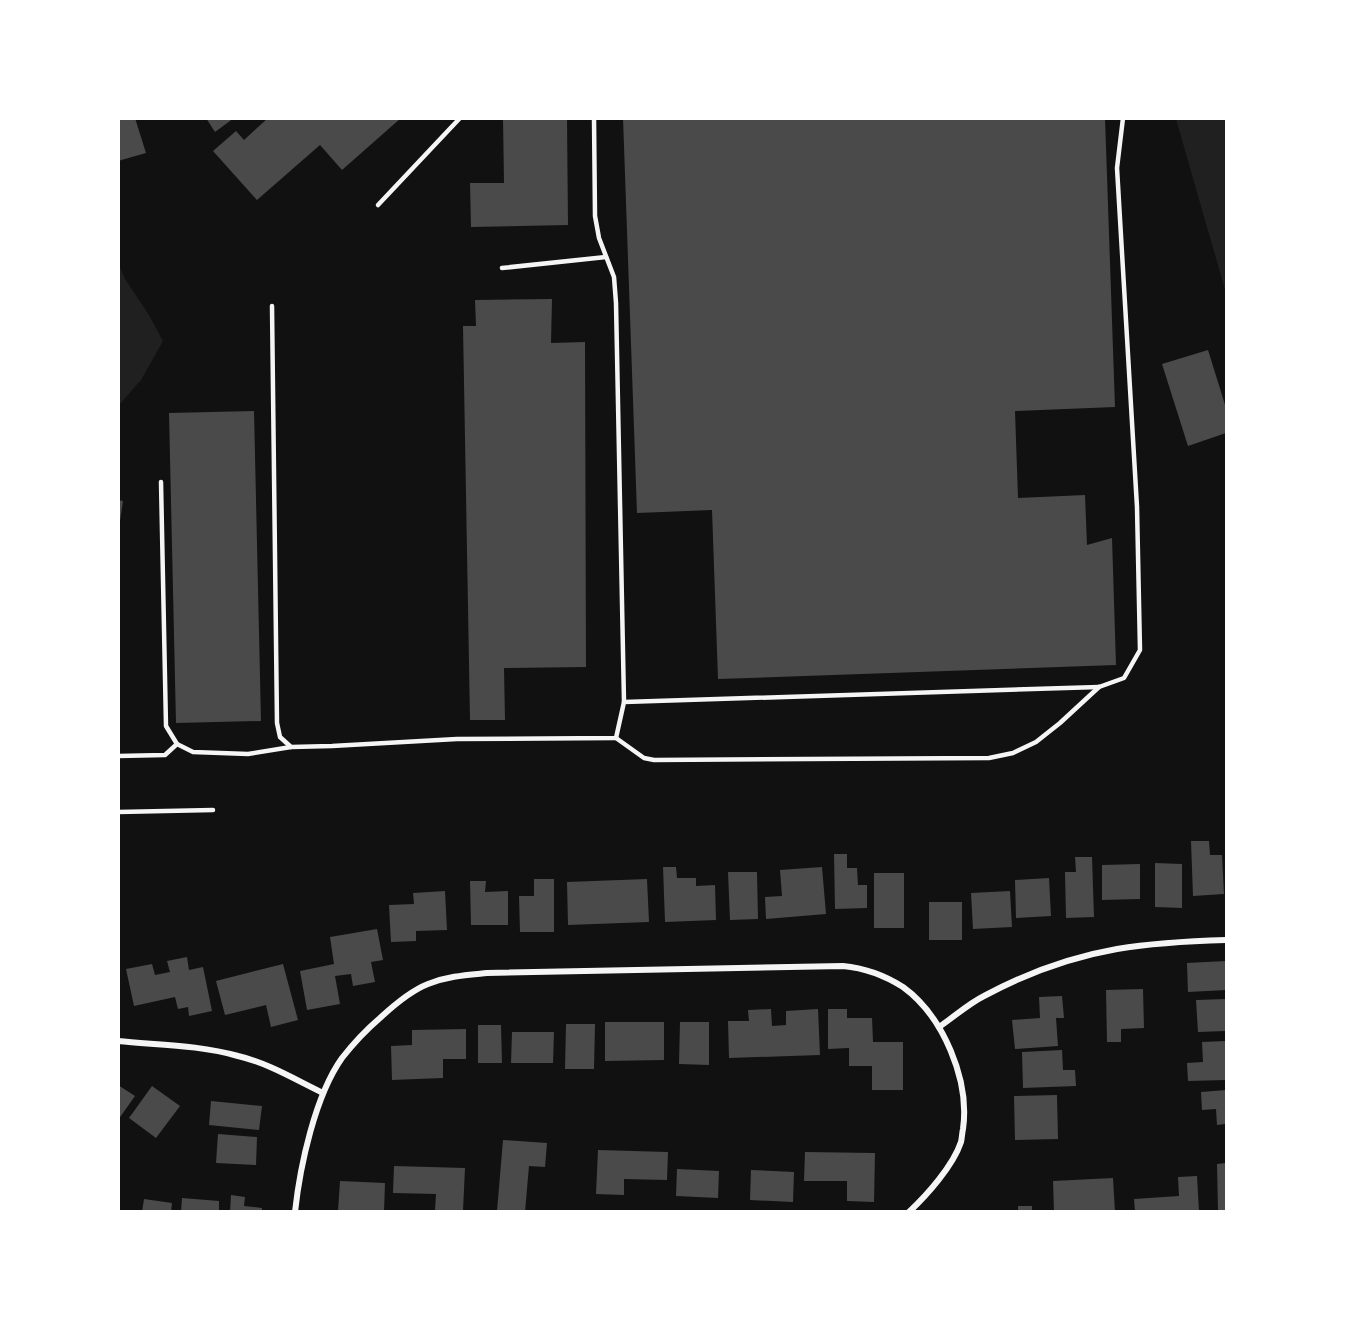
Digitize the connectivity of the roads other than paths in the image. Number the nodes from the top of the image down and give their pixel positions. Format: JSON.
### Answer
{"nodes":[{"id":1,"x":460,"y":118,"type":"edge"},
{"id":2,"x":594,"y":118,"type":"edge"},
{"id":3,"x":1123,"y":118,"type":"edge"},
{"id":4,"x":378,"y":205,"type":"dead end"},
{"id":5,"x":606,"y":257,"type":"junction"},
{"id":6,"x":501,"y":268,"type":"dead end"},
{"id":7,"x":272,"y":306,"type":"dead end"},
{"id":8,"x":161,"y":482,"type":"dead end"},
{"id":9,"x":1099,"y":687,"type":"junction"},
{"id":10,"x":624,"y":702,"type":"junction"},
{"id":11,"x":616,"y":738,"type":"junction"},
{"id":12,"x":177,"y":744,"type":"junction"},
{"id":13,"x":291,"y":747,"type":"junction"},
{"id":14,"x":118,"y":756,"type":"edge"},
{"id":15,"x":213,"y":810,"type":"dead end"},
{"id":16,"x":118,"y":812,"type":"edge"},
{"id":17,"x":1227,"y":940,"type":"edge"},
{"id":18,"x":939,"y":1027,"type":"junction"},
{"id":19,"x":118,"y":1041,"type":"edge"},
{"id":20,"x":323,"y":1093,"type":"junction"},
{"id":21,"x":295,"y":1212,"type":"edge"},
{"id":22,"x":909,"y":1212,"type":"edge"}],
"edges":[{"from":1,"to":4,"type":"lane"},
{"from":2,"to":5,"type":"lane"},
{"from":3,"to":9,"type":"lane"},
{"from":5,"to":6,"type":"lane"},
{"from":5,"to":10,"type":"lane"},
{"from":7,"to":13,"type":"lane"},
{"from":8,"to":12,"type":"lane"},
{"from":9,"to":10,"type":"lane"},
{"from":9,"to":11,"type":"lane"},
{"from":10,"to":11,"type":"lane"},
{"from":11,"to":13,"type":"lane"},
{"from":12,"to":13,"type":"lane"},
{"from":12,"to":14,"type":"lane"},
{"from":15,"to":16,"type":"lane"},
{"from":17,"to":18,"type":"street"},
{"from":18,"to":20,"type":"street"},
{"from":18,"to":22,"type":"street"},
{"from":19,"to":20,"type":"street"},
{"from":20,"to":21,"type":"street"}]}
